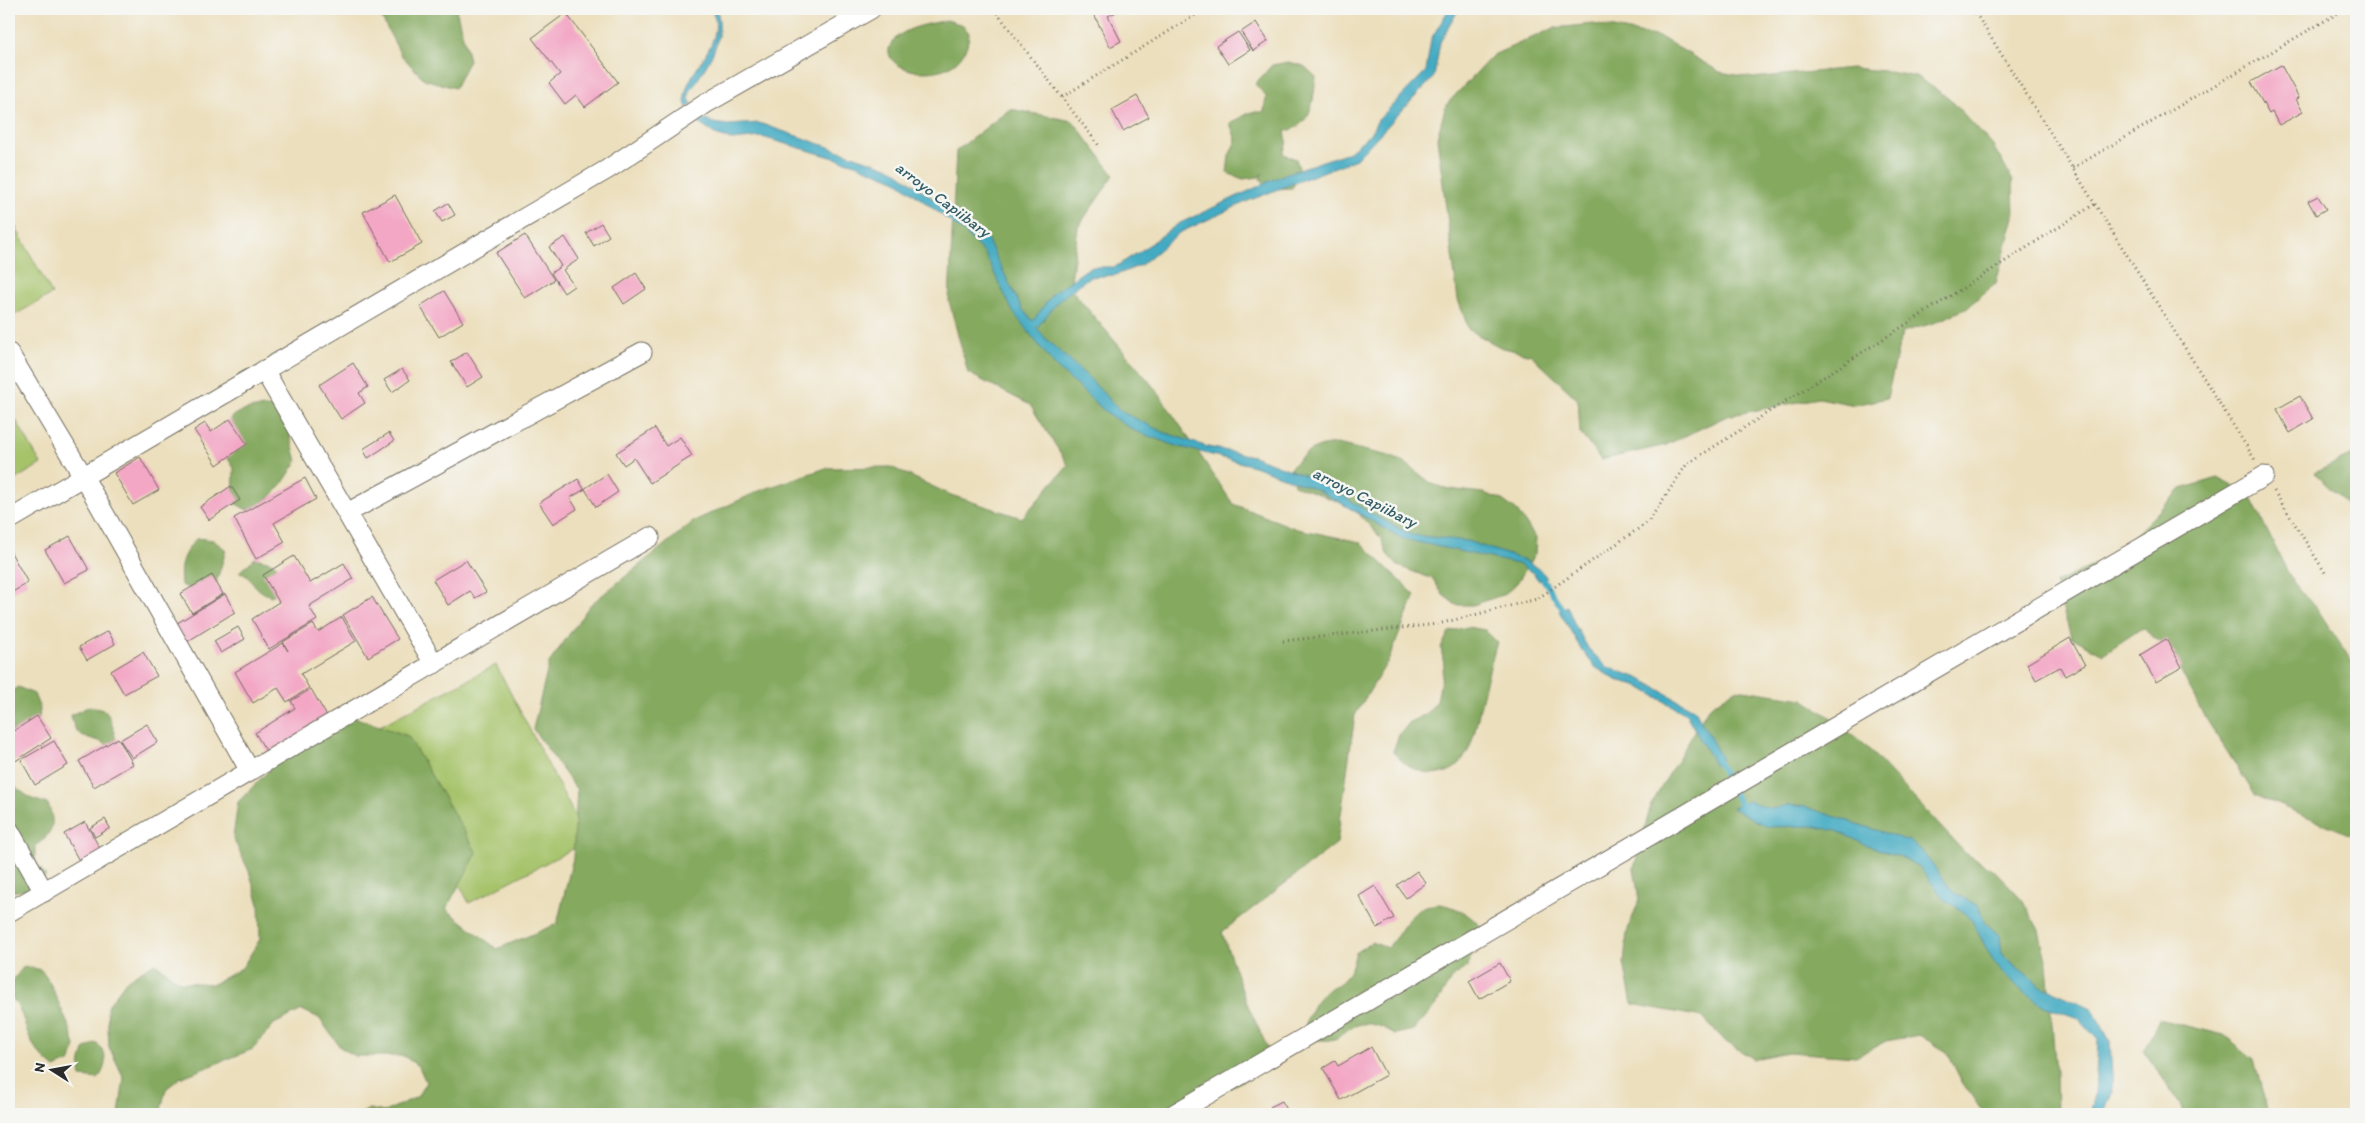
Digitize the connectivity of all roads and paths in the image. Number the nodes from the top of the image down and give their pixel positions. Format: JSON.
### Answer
{"nodes":[{"id":1,"x":871,"y":9,"type":"edge"},
{"id":2,"x":994,"y":9,"type":"edge"},
{"id":3,"x":1204,"y":9,"type":"edge"},
{"id":4,"x":1974,"y":9,"type":"edge"},
{"id":5,"x":2345,"y":9,"type":"edge"},
{"id":6,"x":1062,"y":97,"type":"junction"},
{"id":7,"x":1100,"y":147,"type":"dead end"},
{"id":8,"x":2072,"y":168,"type":"junction"},
{"id":9,"x":2095,"y":204,"type":"junction"},
{"id":10,"x":642,"y":352,"type":"dead end"},
{"id":11,"x":9,"y":353,"type":"edge"},
{"id":12,"x":264,"y":370,"type":"junction"},
{"id":13,"x":83,"y":476,"type":"junction"},
{"id":14,"x":2264,"y":476,"type":"junction"},
{"id":15,"x":347,"y":513,"type":"junction"},
{"id":16,"x":9,"y":520,"type":"edge"},
{"id":17,"x":650,"y":537,"type":"dead end"},
{"id":18,"x":2326,"y":574,"type":"dead end"},
{"id":19,"x":1283,"y":641,"type":"dead end"},
{"id":20,"x":434,"y":664,"type":"junction"},
{"id":21,"x":250,"y":771,"type":"junction"},
{"id":22,"x":9,"y":830,"type":"edge"},
{"id":23,"x":44,"y":892,"type":"junction"},
{"id":24,"x":9,"y":912,"type":"edge"},
{"id":25,"x":1174,"y":1114,"type":"edge"}],
"edges":[{"from":1,"to":12,"type":"street"},
{"from":2,"to":6,"type":"path"},
{"from":3,"to":6,"type":"path"},
{"from":4,"to":8,"type":"path"},
{"from":5,"to":8,"type":"path"},
{"from":6,"to":7,"type":"path"},
{"from":8,"to":9,"type":"path"},
{"from":9,"to":14,"type":"path"},
{"from":9,"to":19,"type":"path"},
{"from":10,"to":15,"type":"street"},
{"from":11,"to":13,"type":"street"},
{"from":12,"to":13,"type":"street"},
{"from":12,"to":15,"type":"street"},
{"from":13,"to":16,"type":"street"},
{"from":13,"to":21,"type":"street"},
{"from":14,"to":18,"type":"path"},
{"from":14,"to":25,"type":"street"},
{"from":15,"to":20,"type":"street"},
{"from":17,"to":20,"type":"street"},
{"from":20,"to":21,"type":"street"},
{"from":21,"to":23,"type":"street"},
{"from":22,"to":23,"type":"street"},
{"from":23,"to":24,"type":"street"}]}
